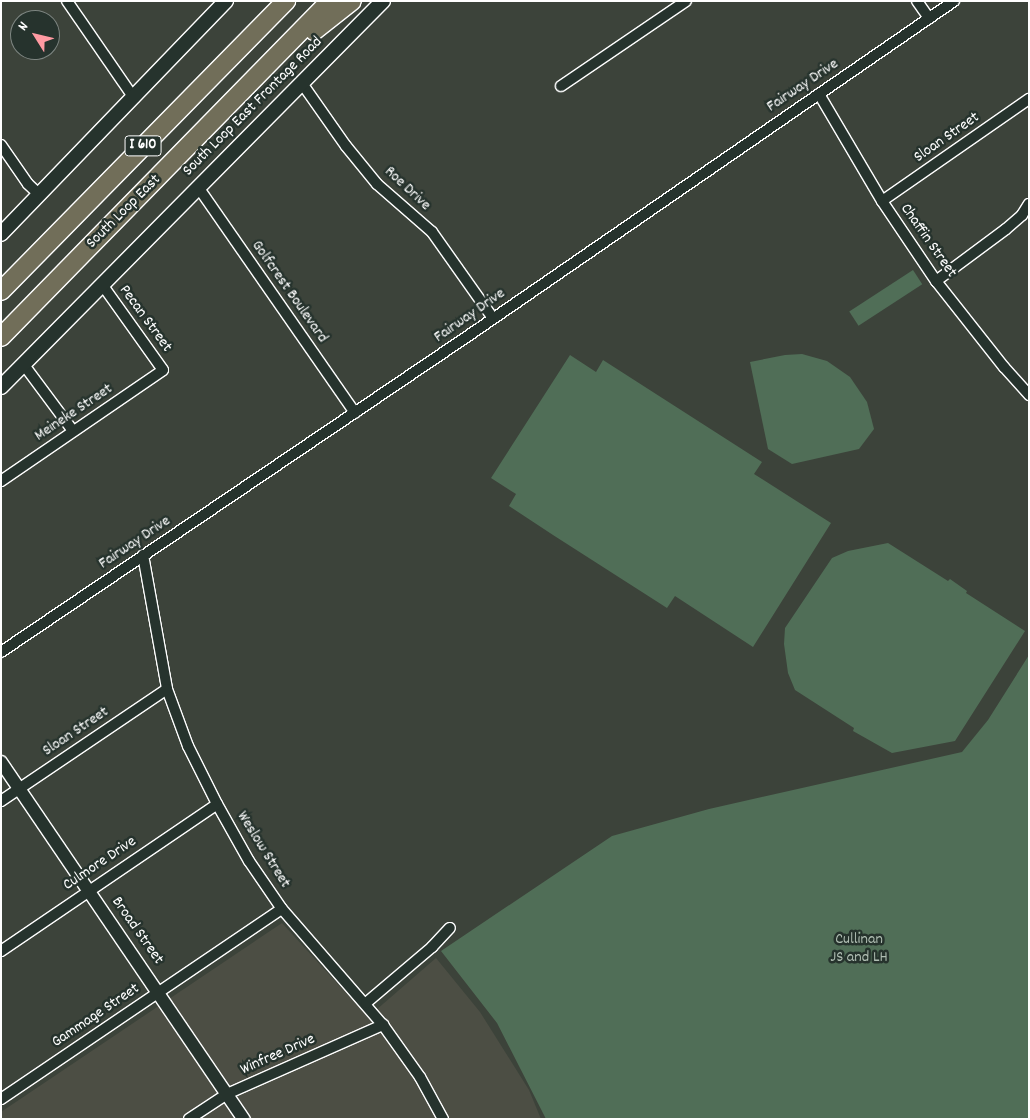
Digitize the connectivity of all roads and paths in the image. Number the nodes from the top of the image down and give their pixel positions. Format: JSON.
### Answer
{"nodes":[{"id":1,"x":67,"y":1,"type":"edge"},
{"id":2,"x":226,"y":1,"type":"edge"},
{"id":3,"x":330,"y":1,"type":"edge"},
{"id":4,"x":352,"y":1,"type":"edge"},
{"id":5,"x":383,"y":1,"type":"edge"},
{"id":6,"x":686,"y":1,"type":"edge"},
{"id":7,"x":917,"y":1,"type":"edge"},
{"id":8,"x":954,"y":1,"type":"edge"},
{"id":9,"x":282,"y":5,"type":"edge"},
{"id":10,"x":929,"y":18,"type":"junction"},
{"id":11,"x":262,"y":72,"type":"junction"},
{"id":12,"x":301,"y":82,"type":"junction"},
{"id":13,"x":561,"y":86,"type":"dead end"},
{"id":14,"x":818,"y":94,"type":"junction"},
{"id":15,"x":134,"y":98,"type":"junction"},
{"id":16,"x":1029,"y":99,"type":"edge"},
{"id":17,"x":1,"y":145,"type":"edge"},
{"id":18,"x":198,"y":187,"type":"junction"},
{"id":19,"x":40,"y":195,"type":"junction"},
{"id":20,"x":882,"y":201,"type":"junction"},
{"id":21,"x":1029,"y":204,"type":"edge"},
{"id":22,"x":1025,"y":214,"type":"edge"},
{"id":23,"x":1,"y":234,"type":"edge"},
{"id":24,"x":936,"y":280,"type":"junction"},
{"id":25,"x":103,"y":286,"type":"junction"},
{"id":26,"x":1,"y":291,"type":"edge"},
{"id":27,"x":493,"y":318,"type":"junction"},
{"id":28,"x":1,"y":337,"type":"edge"},
{"id":29,"x":24,"y":365,"type":"junction"},
{"id":30,"x":163,"y":370,"type":"joint"},
{"id":31,"x":1,"y":387,"type":"edge"},
{"id":32,"x":1029,"y":395,"type":"edge"},
{"id":33,"x":355,"y":413,"type":"junction"},
{"id":34,"x":73,"y":431,"type":"junction"},
{"id":35,"x":1,"y":481,"type":"edge"},
{"id":36,"x":143,"y":555,"type":"junction"},
{"id":37,"x":1,"y":652,"type":"edge"},
{"id":38,"x":167,"y":689,"type":"junction"},
{"id":39,"x":1,"y":762,"type":"edge"},
{"id":40,"x":19,"y":788,"type":"junction"},
{"id":41,"x":1,"y":801,"type":"edge"},
{"id":42,"x":216,"y":804,"type":"junction"},
{"id":43,"x":89,"y":890,"type":"junction"},
{"id":44,"x":282,"y":909,"type":"junction"},
{"id":45,"x":450,"y":928,"type":"dead end"},
{"id":46,"x":1,"y":950,"type":"edge"},
{"id":47,"x":159,"y":991,"type":"junction"},
{"id":48,"x":366,"y":1003,"type":"junction"},
{"id":49,"x":383,"y":1025,"type":"junction"},
{"id":50,"x":227,"y":1094,"type":"junction"},
{"id":51,"x":1,"y":1099,"type":"edge"},
{"id":52,"x":189,"y":1119,"type":"edge"},
{"id":53,"x":244,"y":1119,"type":"edge"},
{"id":54,"x":443,"y":1119,"type":"edge"}],
"edges":[{"from":1,"to":15,"type":"street"},
{"from":2,"to":15,"type":"main road"},
{"from":3,"to":11,"type":"highway","name":"South Loop East","number":"I 610"},
{"from":4,"to":11,"type":"highway"},
{"from":5,"to":12,"type":"main road","name":"South Loop East Frontage Road"},
{"from":6,"to":13,"type":"street"},
{"from":7,"to":10,"type":"street"},
{"from":8,"to":10,"type":"street","name":"Fairway Drive"},
{"from":9,"to":26,"type":"highway","name":"South Loop East","number":"I 610"},
{"from":10,"to":14,"type":"street","name":"Fairway Drive"},
{"from":11,"to":28,"type":"highway","name":"South Loop East","number":"I 610"},
{"from":12,"to":18,"type":"main road","name":"South Loop East Frontage Road"},
{"from":12,"to":27,"type":"street","name":"Roe Drive"},
{"from":14,"to":20,"type":"street","name":"Chaffin Street"},
{"from":14,"to":27,"type":"street","name":"Fairway Drive"},
{"from":15,"to":19,"type":"main road"},
{"from":16,"to":20,"type":"street","name":"Sloan Street"},
{"from":17,"to":19,"type":"street"},
{"from":18,"to":25,"type":"main road","name":"South Loop East Frontage Road"},
{"from":18,"to":33,"type":"street","name":"Golfcrest Boulevard"},
{"from":19,"to":23,"type":"main road"},
{"from":20,"to":24,"type":"street","name":"Chaffin Street"},
{"from":21,"to":22,"type":"street"},
{"from":22,"to":24,"type":"street"},
{"from":24,"to":32,"type":"street","name":"Chaffin Street"},
{"from":25,"to":29,"type":"main road","name":"South Loop East Frontage Road"},
{"from":25,"to":30,"type":"street","name":"Pecan Street"},
{"from":27,"to":33,"type":"street","name":"Fairway Drive"},
{"from":29,"to":31,"type":"main road","name":"South Loop East Frontage Road"},
{"from":29,"to":34,"type":"street"},
{"from":30,"to":34,"type":"street","name":"Meineke Street"},
{"from":33,"to":36,"type":"street","name":"Fairway Drive"},
{"from":34,"to":35,"type":"street","name":"Meineke Street"},
{"from":36,"to":37,"type":"street","name":"Fairway Drive"},
{"from":36,"to":38,"type":"street","name":"Weslow Street"},
{"from":38,"to":40,"type":"street","name":"Sloan Street"},
{"from":38,"to":42,"type":"street","name":"Weslow Street"},
{"from":39,"to":40,"type":"street","name":"Broad Street"},
{"from":40,"to":41,"type":"street","name":"Sloan Street"},
{"from":40,"to":43,"type":"street","name":"Broad Street"},
{"from":42,"to":43,"type":"street","name":"Culmore Drive"},
{"from":42,"to":44,"type":"street","name":"Weslow Street"},
{"from":43,"to":46,"type":"street","name":"Culmore Drive"},
{"from":43,"to":47,"type":"street","name":"Broad Street"},
{"from":44,"to":47,"type":"street","name":"Gammage Street"},
{"from":44,"to":48,"type":"street","name":"Weslow Street"},
{"from":45,"to":48,"type":"street"},
{"from":47,"to":50,"type":"street","name":"Broad Street"},
{"from":47,"to":51,"type":"street","name":"Gammage Street"},
{"from":48,"to":49,"type":"street","name":"Weslow Street"},
{"from":49,"to":50,"type":"street","name":"Winfree Drive"},
{"from":49,"to":54,"type":"street","name":"Weslow Street"},
{"from":50,"to":52,"type":"street","name":"Winfree Drive"},
{"from":50,"to":53,"type":"street","name":"Broad Street"}]}
